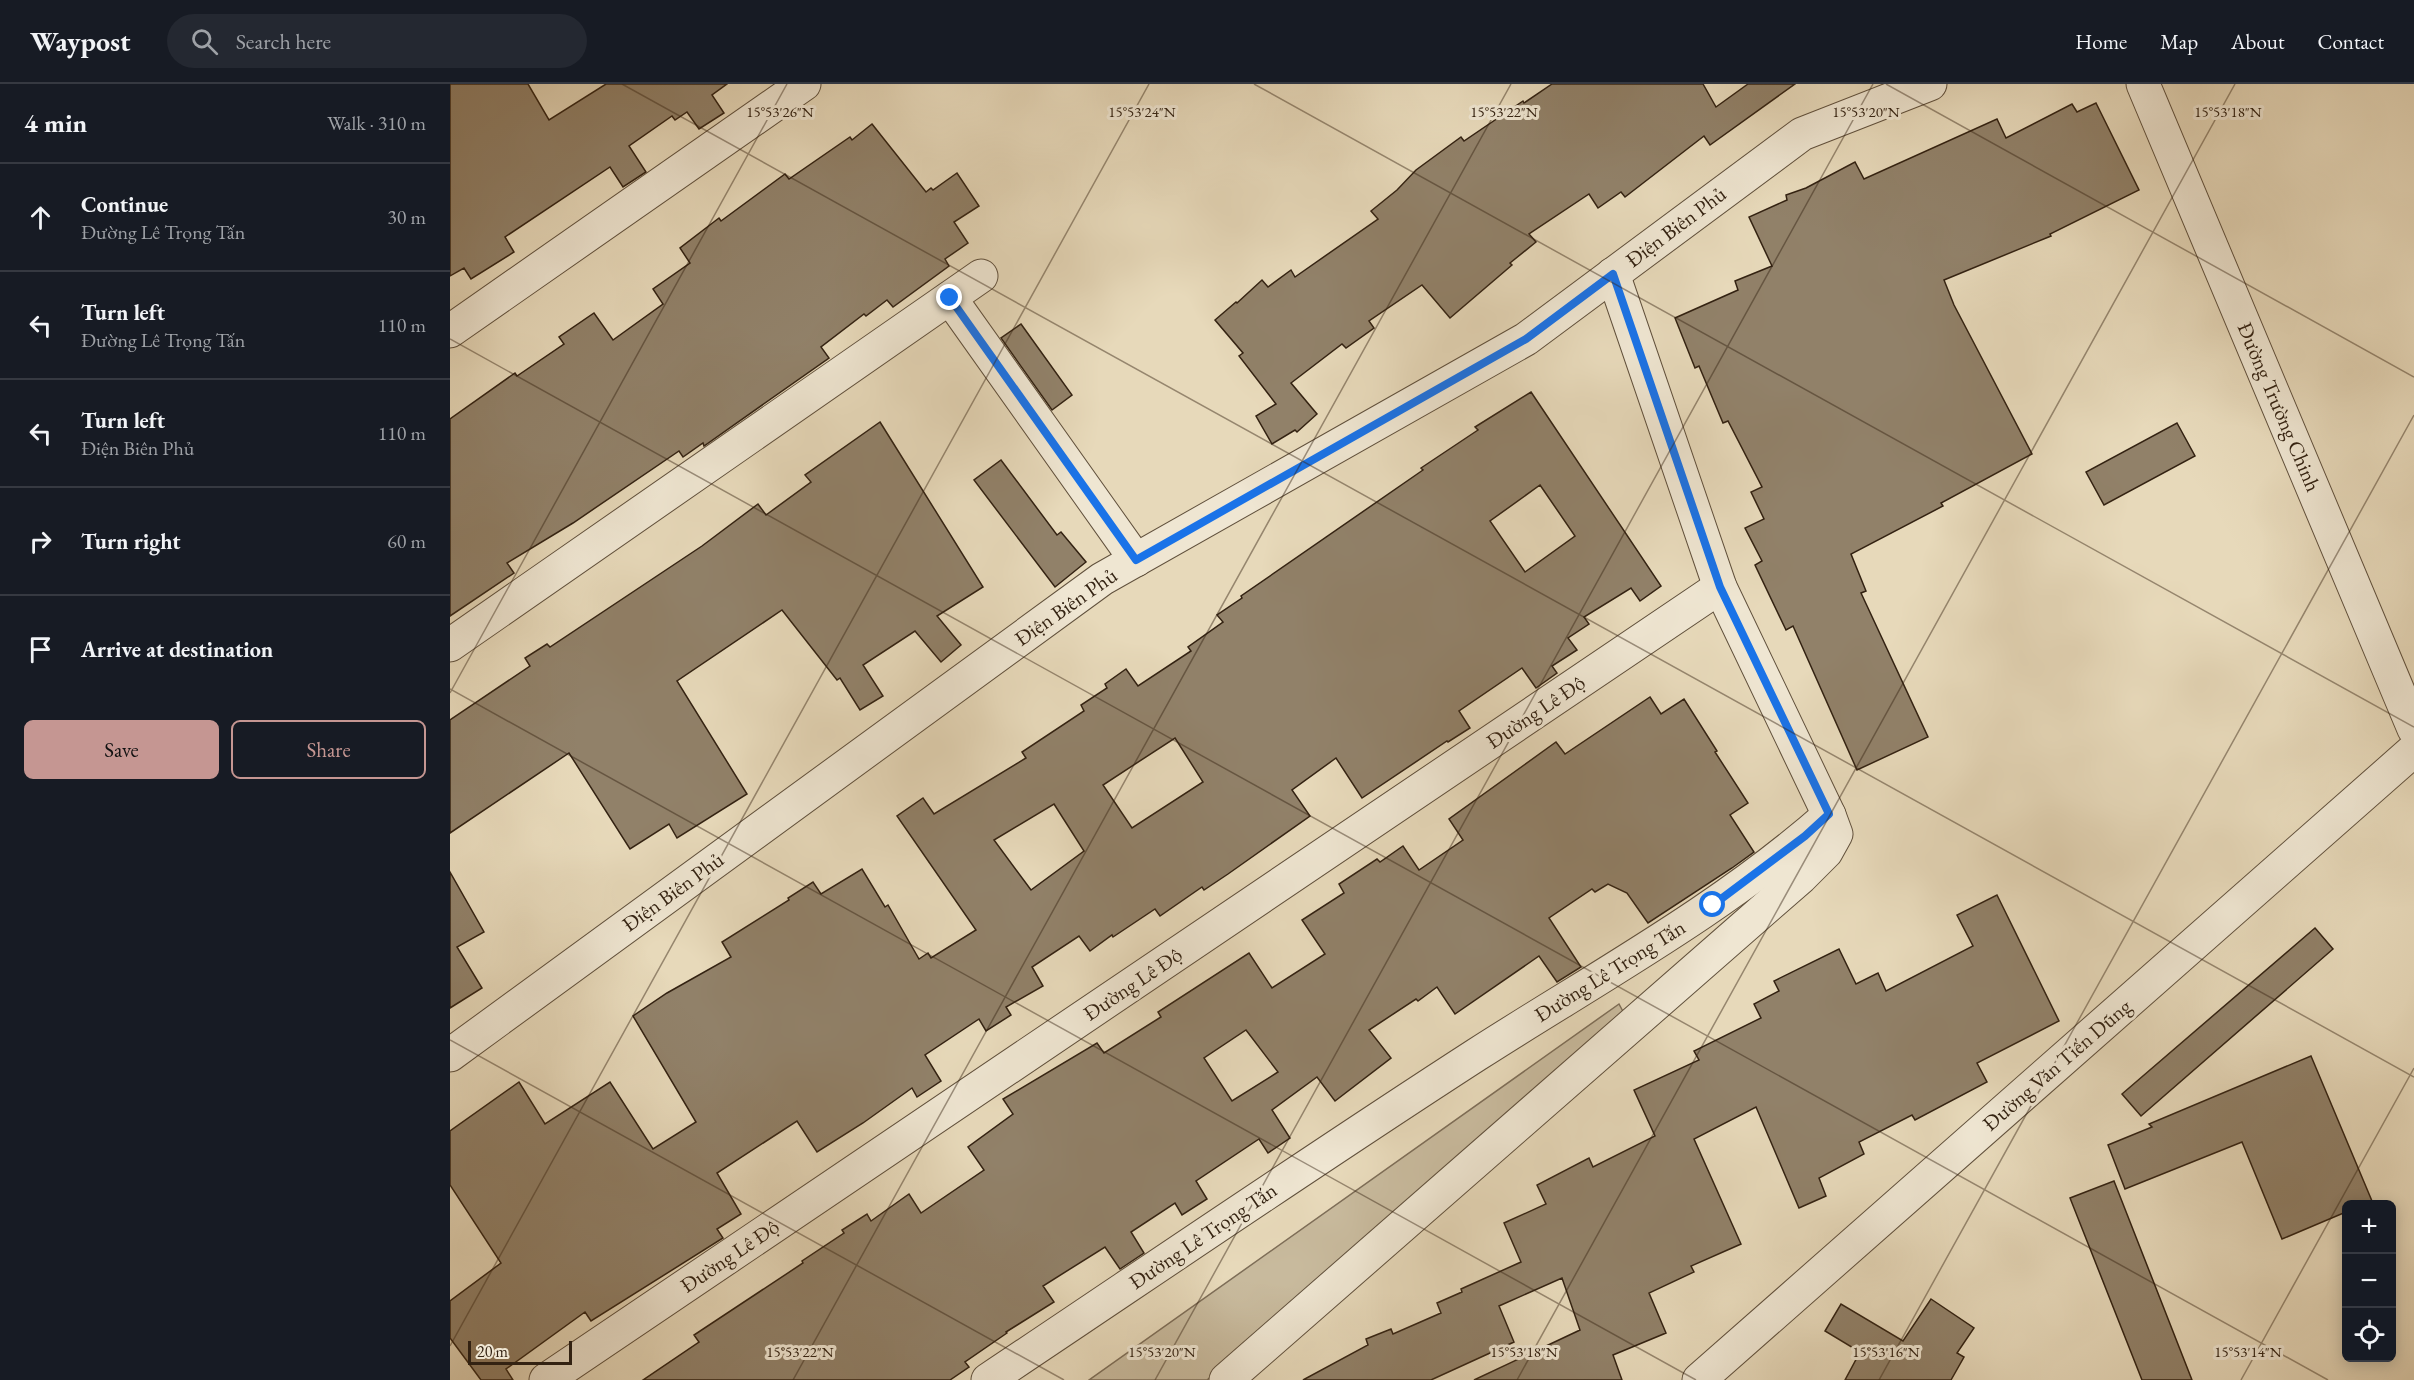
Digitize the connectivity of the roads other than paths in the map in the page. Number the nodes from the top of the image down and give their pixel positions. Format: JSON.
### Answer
{"nodes":[{"id":1,"x":804,"y":84,"type":"edge"},
{"id":2,"x":1930,"y":84,"type":"edge"},
{"id":3,"x":2143,"y":84,"type":"edge"},
{"id":4,"x":1613,"y":274,"type":"junction"},
{"id":5,"x":981,"y":276,"type":"dead end"},
{"id":6,"x":950,"y":298,"type":"junction"},
{"id":7,"x":450,"y":331,"type":"edge"},
{"id":8,"x":1136,"y":560,"type":"junction"},
{"id":9,"x":1720,"y":587,"type":"junction"},
{"id":10,"x":450,"y":645,"type":"edge"},
{"id":11,"x":2414,"y":729,"type":"edge"},
{"id":12,"x":2414,"y":750,"type":"edge"},
{"id":13,"x":1829,"y":814,"type":"junction"},
{"id":14,"x":450,"y":1055,"type":"edge"},
{"id":15,"x":546,"y":1380,"type":"edge"},
{"id":16,"x":988,"y":1380,"type":"edge"},
{"id":17,"x":1226,"y":1380,"type":"edge"},
{"id":18,"x":1699,"y":1380,"type":"edge"}],
"edges":[{"from":1,"to":7,"type":"street"},
{"from":2,"to":4,"type":"street","name":"Điện Biên Phủ"},
{"from":3,"to":11,"type":"street","name":"Đường Trường Chinh"},
{"from":4,"to":8,"type":"street","name":"Điện Biên Phủ"},
{"from":4,"to":9,"type":"street"},
{"from":5,"to":6,"type":"street"},
{"from":6,"to":8,"type":"street"},
{"from":6,"to":10,"type":"street"},
{"from":8,"to":14,"type":"street","name":"Điện Biên Phủ"},
{"from":9,"to":13,"type":"street"},
{"from":9,"to":15,"type":"street","name":"Đường Lê Độ"},
{"from":12,"to":18,"type":"street","name":"Đường Văn Tiến Dũng"},
{"from":13,"to":16,"type":"street","name":"Đường Lê Trọng Tấn"},
{"from":13,"to":17,"type":"street"}]}
